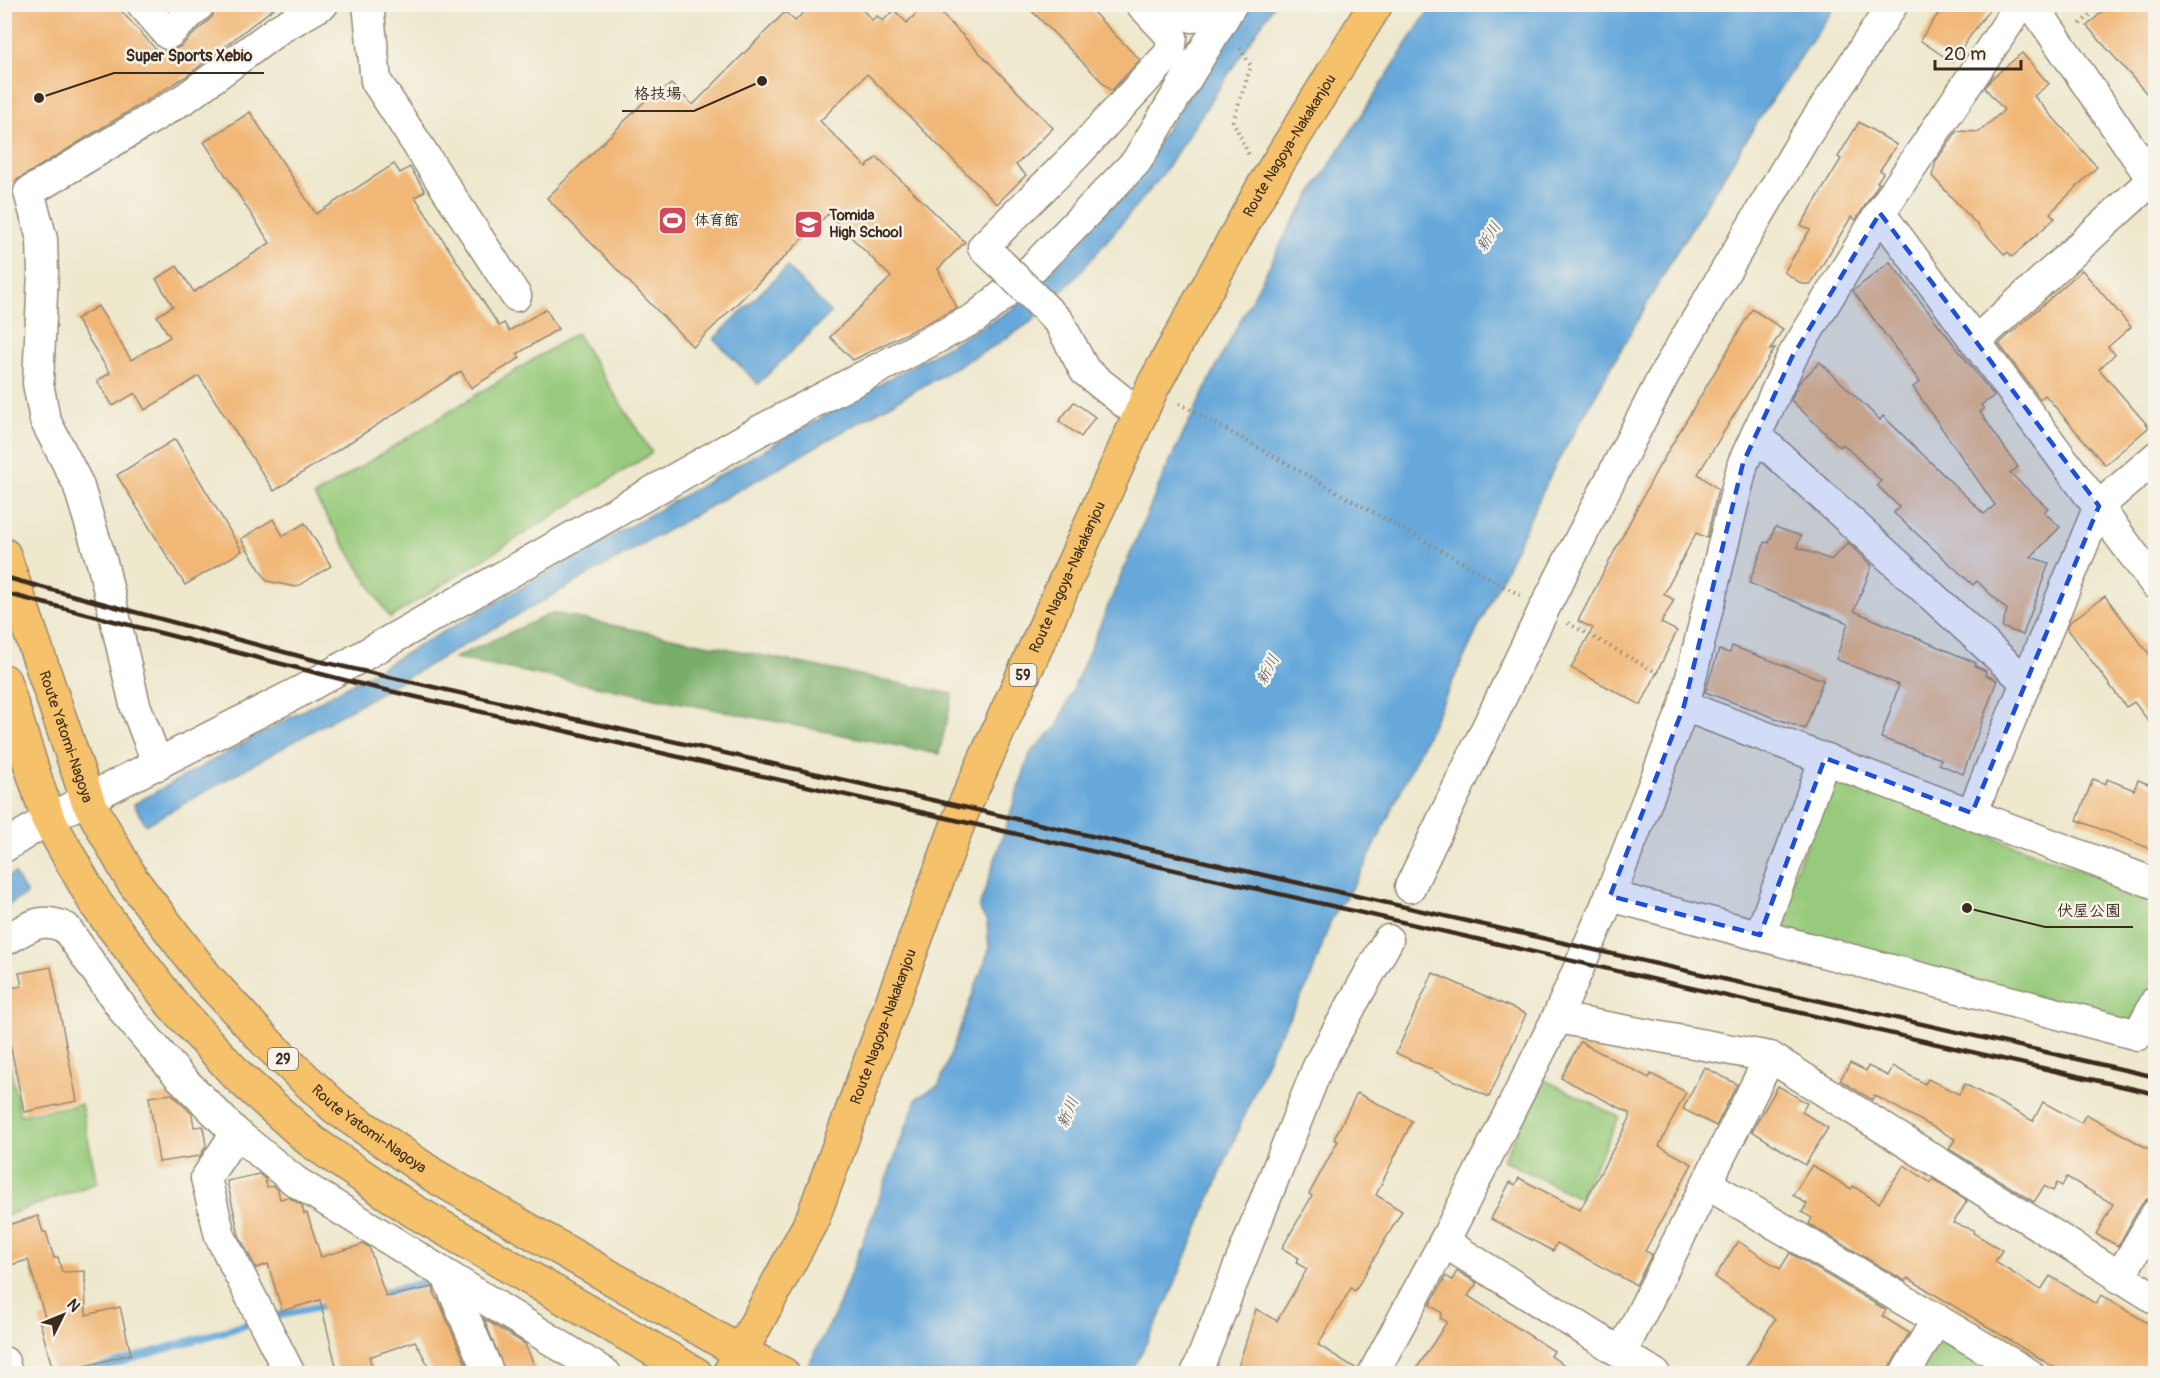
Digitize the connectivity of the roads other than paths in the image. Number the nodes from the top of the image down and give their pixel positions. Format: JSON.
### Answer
{"nodes":[{"id":1,"x":142,"y":4,"type":"edge"},
{"id":2,"x":200,"y":4,"type":"edge"},
{"id":3,"x":323,"y":4,"type":"edge"},
{"id":4,"x":368,"y":4,"type":"edge"},
{"id":5,"x":1141,"y":4,"type":"edge"},
{"id":6,"x":1178,"y":4,"type":"edge"},
{"id":7,"x":1376,"y":4,"type":"edge"},
{"id":8,"x":1893,"y":4,"type":"edge"},
{"id":9,"x":2020,"y":4,"type":"edge"},
{"id":10,"x":2032,"y":4,"type":"edge"},
{"id":11,"x":1223,"y":5,"type":"edge"},
{"id":12,"x":2154,"y":183,"type":"edge"},
{"id":13,"x":1880,"y":213,"type":"junction"},
{"id":14,"x":516,"y":296,"type":"dead end"},
{"id":15,"x":1976,"y":341,"type":"junction"},
{"id":16,"x":1146,"y":401,"type":"junction"},
{"id":17,"x":1756,"y":435,"type":"junction"},
{"id":18,"x":2156,"y":457,"type":"edge"},
{"id":19,"x":2099,"y":506,"type":"junction"},
{"id":20,"x":4,"y":555,"type":"edge"},
{"id":21,"x":2156,"y":585,"type":"edge"},
{"id":22,"x":4,"y":681,"type":"edge"},
{"id":23,"x":2026,"y":682,"type":"junction"},
{"id":24,"x":1686,"y":698,"type":"junction"},
{"id":25,"x":1825,"y":758,"type":"junction"},
{"id":26,"x":158,"y":765,"type":"junction"},
{"id":27,"x":88,"y":801,"type":"junction"},
{"id":28,"x":1972,"y":813,"type":"junction"},
{"id":29,"x":48,"y":819,"type":"junction"},
{"id":30,"x":4,"y":847,"type":"edge"},
{"id":31,"x":2156,"y":884,"type":"edge"},
{"id":32,"x":1410,"y":887,"type":"dead end"},
{"id":33,"x":1610,"y":896,"type":"junction"},
{"id":34,"x":1760,"y":935,"type":"junction"},
{"id":35,"x":1388,"y":940,"type":"dead end"},
{"id":36,"x":4,"y":941,"type":"edge"},
{"id":37,"x":2156,"y":1001,"type":"edge"},
{"id":38,"x":1557,"y":1018,"type":"junction"},
{"id":39,"x":2147,"y":1037,"type":"edge"},
{"id":40,"x":1770,"y":1057,"type":"junction"},
{"id":41,"x":236,"y":1133,"type":"junction"},
{"id":42,"x":1707,"y":1184,"type":"junction"},
{"id":43,"x":2156,"y":1214,"type":"edge"},
{"id":44,"x":1444,"y":1242,"type":"junction"},
{"id":45,"x":447,"y":1276,"type":"junction"},
{"id":46,"x":2119,"y":1278,"type":"junction"},
{"id":47,"x":2156,"y":1299,"type":"edge"},
{"id":48,"x":1937,"y":1319,"type":"junction"},
{"id":49,"x":1622,"y":1353,"type":"junction"},
{"id":50,"x":4,"y":1362,"type":"edge"},
{"id":51,"x":735,"y":1363,"type":"edge"},
{"id":52,"x":780,"y":1372,"type":"edge"},
{"id":53,"x":8,"y":1374,"type":"edge"},
{"id":54,"x":290,"y":1374,"type":"edge"},
{"id":55,"x":489,"y":1374,"type":"edge"},
{"id":56,"x":606,"y":1374,"type":"edge"},
{"id":57,"x":696,"y":1374,"type":"edge"},
{"id":58,"x":1196,"y":1374,"type":"edge"},
{"id":59,"x":1373,"y":1374,"type":"edge"},
{"id":60,"x":1655,"y":1374,"type":"edge"},
{"id":61,"x":1905,"y":1374,"type":"edge"},
{"id":62,"x":2029,"y":1374,"type":"edge"}],
"edges":[{"from":1,"to":2,"type":"street"},
{"from":3,"to":26,"type":"street"},
{"from":4,"to":14,"type":"street"},
{"from":5,"to":16,"type":"street","bridge":true},
{"from":6,"to":11,"type":"street"},
{"from":7,"to":16,"type":"main road","name":"Route Nagoya-Nakakanjou","number":"59"},
{"from":8,"to":32,"type":"street"},
{"from":9,"to":13,"type":"street"},
{"from":10,"to":12,"type":"street"},
{"from":11,"to":26,"type":"street"},
{"from":12,"to":15,"type":"street"},
{"from":13,"to":15,"type":"street"},
{"from":13,"to":17,"type":"street"},
{"from":15,"to":19,"type":"street"},
{"from":16,"to":51,"type":"main road","name":"Route Nagoya-Nakakanjou","number":"59"},
{"from":17,"to":23,"type":"street"},
{"from":17,"to":24,"type":"street"},
{"from":18,"to":19,"type":"street"},
{"from":19,"to":21,"type":"street"},
{"from":19,"to":23,"type":"street"},
{"from":20,"to":27,"type":"main road","name":"Route Yatomi-Nagoya","number":"29"},
{"from":22,"to":29,"type":"main road"},
{"from":23,"to":28,"type":"street"},
{"from":24,"to":25,"type":"street"},
{"from":24,"to":33,"type":"street"},
{"from":25,"to":28,"type":"street"},
{"from":25,"to":34,"type":"street"},
{"from":26,"to":27,"type":"street"},
{"from":27,"to":29,"type":"street"},
{"from":27,"to":51,"type":"main road","name":"Route Yatomi-Nagoya","number":"29"},
{"from":28,"to":31,"type":"street"},
{"from":29,"to":30,"type":"street"},
{"from":29,"to":57,"type":"main road"},
{"from":33,"to":34,"type":"street"},
{"from":33,"to":38,"type":"street"},
{"from":34,"to":39,"type":"street"},
{"from":35,"to":58,"type":"street"},
{"from":36,"to":41,"type":"street"},
{"from":37,"to":39,"type":"street"},
{"from":38,"to":40,"type":"street"},
{"from":38,"to":44,"type":"street"},
{"from":40,"to":42,"type":"street"},
{"from":40,"to":46,"type":"street"},
{"from":41,"to":45,"type":"street"},
{"from":41,"to":54,"type":"street"},
{"from":42,"to":48,"type":"street"},
{"from":42,"to":49,"type":"street"},
{"from":43,"to":46,"type":"street"},
{"from":44,"to":49,"type":"street"},
{"from":44,"to":59,"type":"street"},
{"from":45,"to":55,"type":"street"},
{"from":45,"to":56,"type":"street"},
{"from":46,"to":47,"type":"street"},
{"from":48,"to":61,"type":"street"},
{"from":48,"to":62,"type":"street"},
{"from":49,"to":60,"type":"street"},
{"from":50,"to":53,"type":"street"},
{"from":51,"to":52,"type":"main road","name":"Route Yatomi-Nagoya","number":"29"}]}
